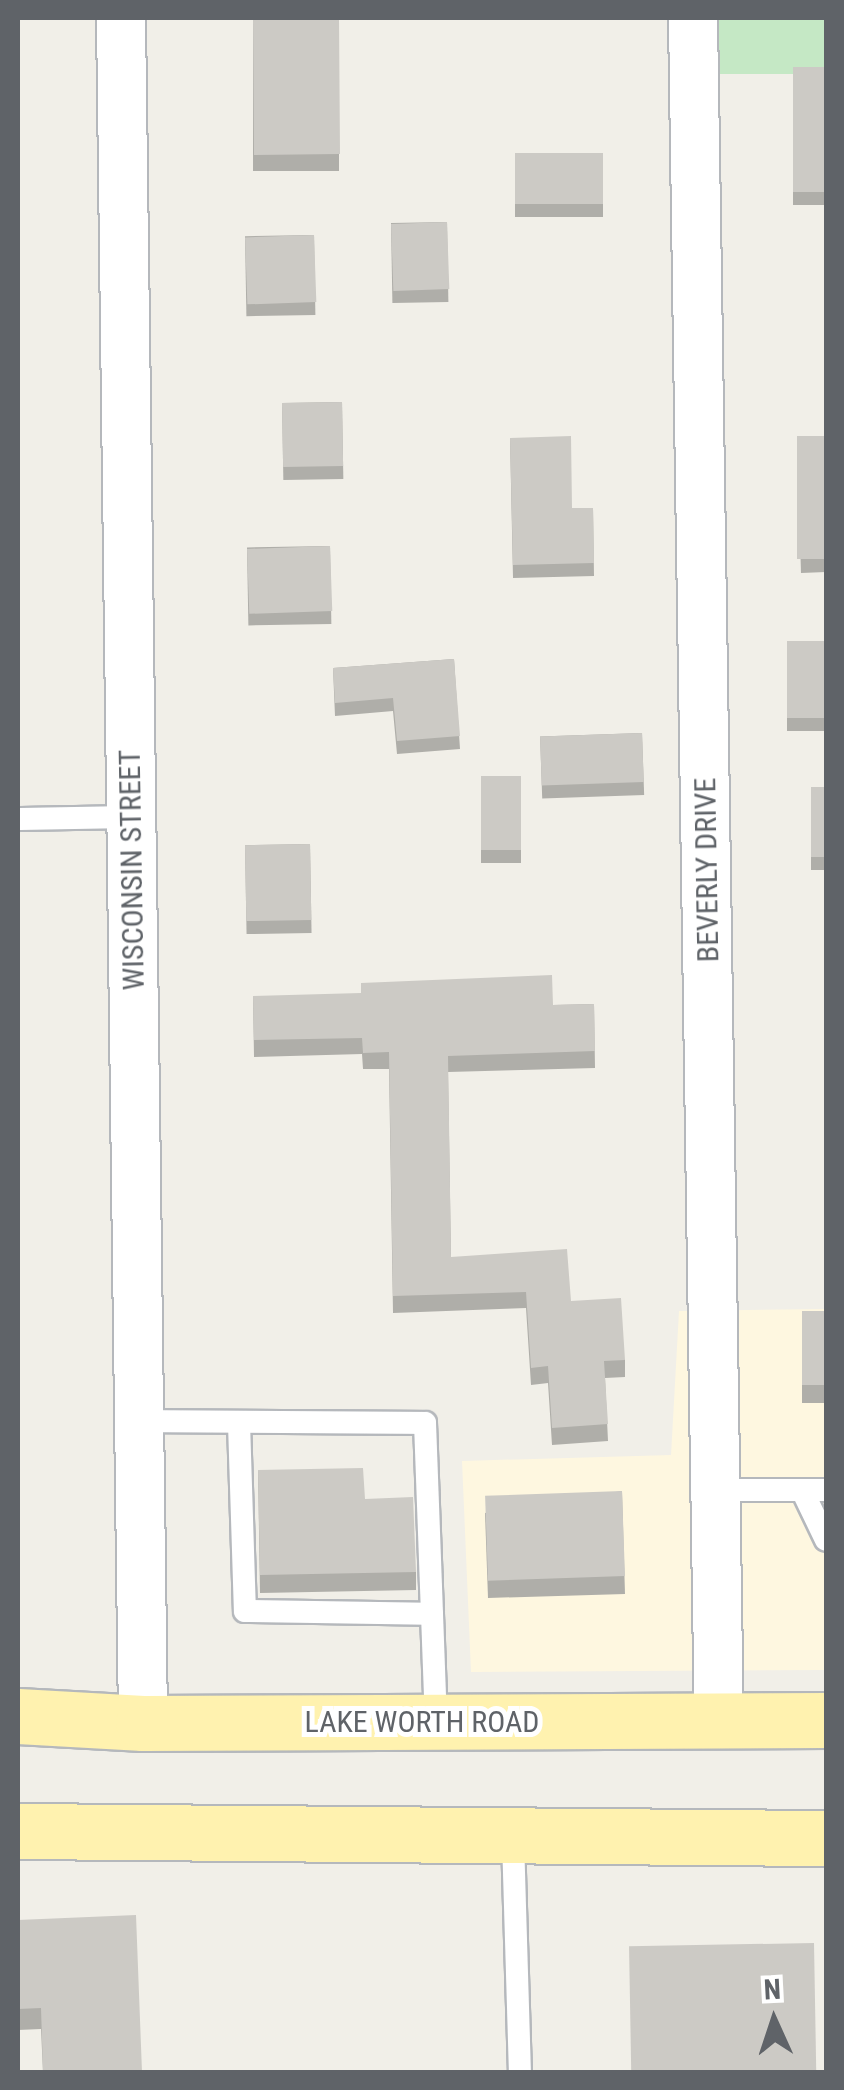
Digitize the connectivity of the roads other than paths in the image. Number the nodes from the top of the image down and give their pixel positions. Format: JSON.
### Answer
{"nodes":[{"id":1,"x":120,"y":18,"type":"edge"},
{"id":2,"x":693,"y":18,"type":"edge"},
{"id":3,"x":131,"y":817,"type":"junction"},
{"id":4,"x":18,"y":819,"type":"edge"},
{"id":5,"x":139,"y":1421,"type":"junction"},
{"id":6,"x":239,"y":1422,"type":"junction"},
{"id":7,"x":716,"y":1490,"type":"junction"},
{"id":8,"x":802,"y":1490,"type":"junction"},
{"id":9,"x":826,"y":1490,"type":"edge"},
{"id":10,"x":826,"y":1540,"type":"edge"},
{"id":11,"x":432,"y":1614,"type":"junction"},
{"id":12,"x":18,"y":1716,"type":"edge"},
{"id":13,"x":826,"y":1720,"type":"edge"},
{"id":14,"x":436,"y":1722,"type":"junction"},
{"id":15,"x":719,"y":1722,"type":"junction"},
{"id":16,"x":143,"y":1723,"type":"junction"},
{"id":17,"x":18,"y":1831,"type":"edge"},
{"id":18,"x":826,"y":1838,"type":"edge"},
{"id":19,"x":513,"y":1839,"type":"junction"},
{"id":20,"x":520,"y":2072,"type":"edge"}],
"edges":[{"from":1,"to":3,"type":"street","name":"WISCONSIN STREET"},
{"from":2,"to":7,"type":"street","name":"BEVERLY DRIVE"},
{"from":3,"to":4,"type":"lane"},
{"from":3,"to":5,"type":"street","name":"WISCONSIN STREET"},
{"from":5,"to":6,"type":"lane"},
{"from":5,"to":16,"type":"street","name":"WISCONSIN STREET"},
{"from":6,"to":11,"type":"lane"},
{"from":6,"to":11,"type":"lane"},
{"from":7,"to":8,"type":"lane"},
{"from":7,"to":15,"type":"street","name":"BEVERLY DRIVE"},
{"from":8,"to":9,"type":"lane"},
{"from":8,"to":10,"type":"lane"},
{"from":11,"to":14,"type":"lane"},
{"from":12,"to":16,"type":"main road","name":"LAKE WORTH ROAD"},
{"from":13,"to":15,"type":"main road","name":"LAKE WORTH ROAD"},
{"from":14,"to":15,"type":"main road","name":"LAKE WORTH ROAD"},
{"from":14,"to":16,"type":"main road","name":"LAKE WORTH ROAD"},
{"from":17,"to":19,"type":"main road"},
{"from":18,"to":19,"type":"main road"},
{"from":19,"to":20,"type":"lane"}]}
